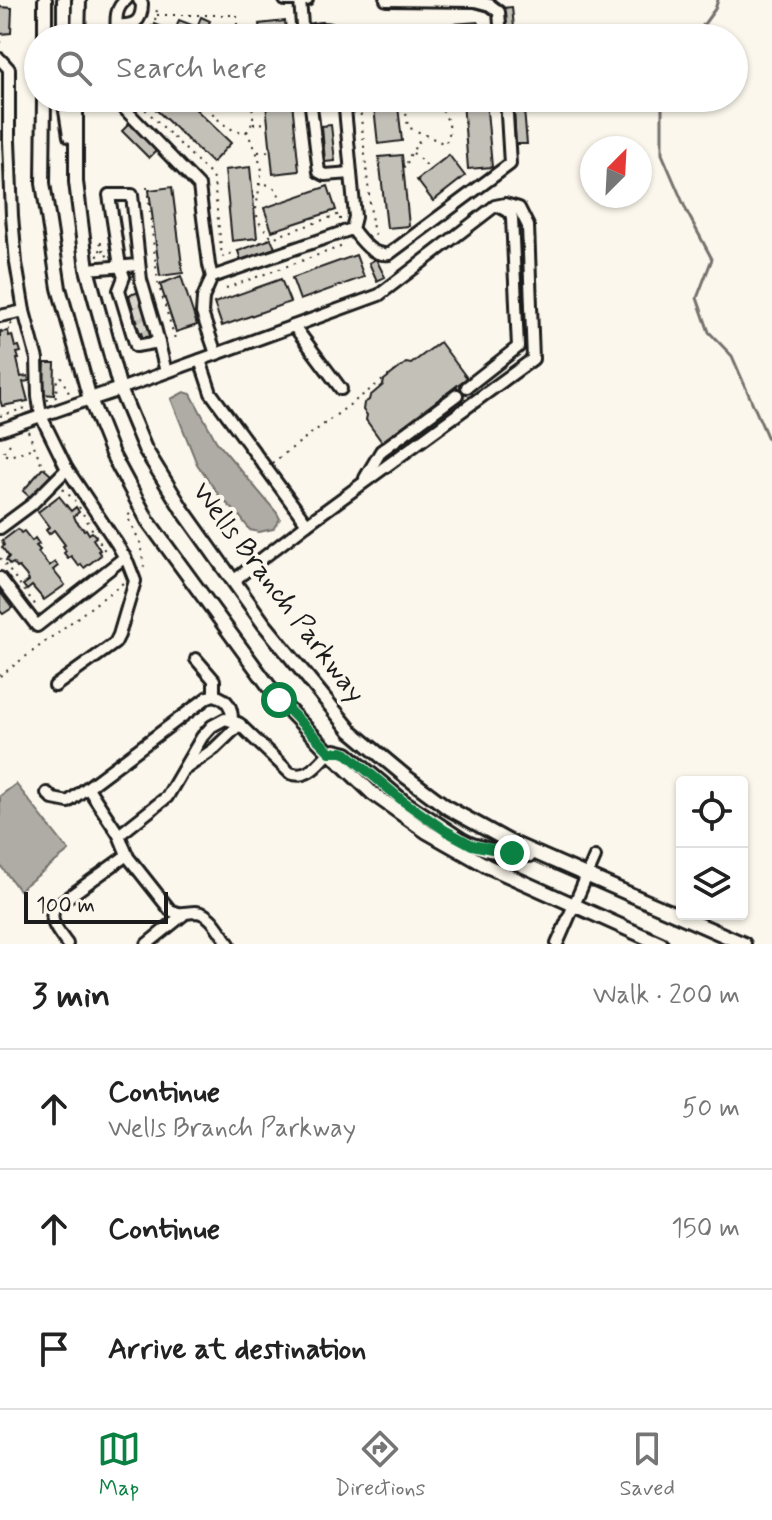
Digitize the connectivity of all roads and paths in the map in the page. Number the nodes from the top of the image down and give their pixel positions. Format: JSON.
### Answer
{"nodes":[{"id":1,"x":45,"y":0,"type":"edge"},
{"id":2,"x":64,"y":0,"type":"edge"},
{"id":3,"x":79,"y":0,"type":"edge"},
{"id":4,"x":126,"y":0,"type":"edge"},
{"id":5,"x":139,"y":0,"type":"edge"},
{"id":6,"x":285,"y":0,"type":"edge"},
{"id":7,"x":300,"y":0,"type":"edge"},
{"id":8,"x":307,"y":0,"type":"edge"},
{"id":9,"x":386,"y":0,"type":"edge"},
{"id":10,"x":157,"y":8,"type":"dead end"},
{"id":11,"x":157,"y":15,"type":"junction"},
{"id":12,"x":45,"y":24,"type":"edge"},
{"id":13,"x":64,"y":24,"type":"edge"},
{"id":14,"x":78,"y":24,"type":"edge"},
{"id":15,"x":117,"y":24,"type":"edge"},
{"id":16,"x":132,"y":24,"type":"edge"},
{"id":17,"x":154,"y":24,"type":"edge"},
{"id":18,"x":237,"y":24,"type":"edge"},
{"id":19,"x":302,"y":24,"type":"edge"},
{"id":20,"x":500,"y":24,"type":"edge"},
{"id":21,"x":0,"y":42,"type":"edge"},
{"id":22,"x":8,"y":42,"type":"dead end"},
{"id":23,"x":0,"y":59,"type":"edge"},
{"id":24,"x":44,"y":112,"type":"edge"},
{"id":25,"x":66,"y":112,"type":"edge"},
{"id":26,"x":76,"y":112,"type":"edge"},
{"id":27,"x":127,"y":112,"type":"edge"},
{"id":28,"x":211,"y":112,"type":"edge"},
{"id":29,"x":253,"y":112,"type":"edge"},
{"id":30,"x":312,"y":112,"type":"edge"},
{"id":31,"x":345,"y":112,"type":"edge"},
{"id":32,"x":360,"y":112,"type":"edge"},
{"id":33,"x":406,"y":112,"type":"edge"},
{"id":34,"x":443,"y":112,"type":"edge"},
{"id":35,"x":507,"y":112,"type":"edge"},
{"id":36,"x":268,"y":123,"type":"dead end"},
{"id":37,"x":252,"y":124,"type":"junction"},
{"id":38,"x":246,"y":131,"type":"junction"},
{"id":39,"x":423,"y":135,"type":"junction"},
{"id":40,"x":4,"y":136,"type":"edge"},
{"id":41,"x":271,"y":151,"type":"dead end"},
{"id":42,"x":256,"y":152,"type":"junction"},
{"id":43,"x":412,"y":152,"type":"junction"},
{"id":44,"x":403,"y":167,"type":"dead end"},
{"id":45,"x":431,"y":169,"type":"dead end"},
{"id":46,"x":351,"y":173,"type":"junction"},
{"id":47,"x":76,"y":182,"type":"junction"},
{"id":48,"x":258,"y":184,"type":"junction"},
{"id":49,"x":147,"y":187,"type":"dead end"},
{"id":50,"x":282,"y":202,"type":"dead end"},
{"id":51,"x":498,"y":205,"type":"junction"},
{"id":52,"x":347,"y":217,"type":"dead end"},
{"id":53,"x":352,"y":229,"type":"junction"},
{"id":54,"x":378,"y":236,"type":"dead end"},
{"id":55,"x":343,"y":246,"type":"dead end"},
{"id":56,"x":236,"y":251,"type":"dead end"},
{"id":57,"x":115,"y":254,"type":"dead end"},
{"id":58,"x":96,"y":256,"type":"dead end"},
{"id":59,"x":239,"y":258,"type":"dead end"},
{"id":60,"x":139,"y":265,"type":"junction"},
{"id":61,"x":120,"y":266,"type":"junction"},
{"id":62,"x":87,"y":269,"type":"junction"},
{"id":63,"x":212,"y":277,"type":"junction"},
{"id":64,"x":226,"y":288,"type":"dead end"},
{"id":65,"x":138,"y":306,"type":"junction"},
{"id":66,"x":24,"y":311,"type":"junction"},
{"id":67,"x":0,"y":316,"type":"edge"},
{"id":68,"x":11,"y":322,"type":"dead end"},
{"id":69,"x":143,"y":325,"type":"junction"},
{"id":70,"x":294,"y":326,"type":"junction"},
{"id":71,"x":0,"y":331,"type":"edge"},
{"id":72,"x":159,"y":342,"type":"junction"},
{"id":73,"x":176,"y":342,"type":"dead end"},
{"id":74,"x":216,"y":354,"type":"junction"},
{"id":75,"x":200,"y":360,"type":"junction"},
{"id":76,"x":395,"y":371,"type":"dead end"},
{"id":77,"x":166,"y":372,"type":"junction"},
{"id":78,"x":120,"y":389,"type":"junction"},
{"id":79,"x":341,"y":389,"type":"dead end"},
{"id":80,"x":469,"y":390,"type":"tunnel mouth"},
{"id":81,"x":73,"y":391,"type":"dead end"},
{"id":82,"x":459,"y":397,"type":"tunnel mouth"},
{"id":83,"x":90,"y":399,"type":"junction"},
{"id":84,"x":47,"y":400,"type":"dead end"},
{"id":85,"x":17,"y":403,"type":"dead end"},
{"id":86,"x":31,"y":406,"type":"dead end"},
{"id":87,"x":19,"y":411,"type":"junction"},
{"id":88,"x":0,"y":416,"type":"edge"},
{"id":89,"x":41,"y":416,"type":"junction"},
{"id":90,"x":0,"y":430,"type":"edge"},
{"id":91,"x":27,"y":430,"type":"dead end"},
{"id":92,"x":10,"y":444,"type":"dead end"},
{"id":93,"x":35,"y":448,"type":"junction"},
{"id":94,"x":1,"y":454,"type":"edge"},
{"id":95,"x":274,"y":468,"type":"dead end"},
{"id":96,"x":67,"y":469,"type":"junction"},
{"id":97,"x":51,"y":473,"type":"dead end"},
{"id":98,"x":362,"y":483,"type":"junction"},
{"id":99,"x":59,"y":485,"type":"dead end"},
{"id":100,"x":131,"y":514,"type":"dead end"},
{"id":101,"x":307,"y":524,"type":"junction"},
{"id":102,"x":0,"y":528,"type":"edge"},
{"id":103,"x":105,"y":551,"type":"dead end"},
{"id":104,"x":125,"y":557,"type":"junction"},
{"id":105,"x":0,"y":558,"type":"edge"},
{"id":106,"x":133,"y":576,"type":"junction"},
{"id":107,"x":0,"y":578,"type":"edge"},
{"id":108,"x":233,"y":581,"type":"junction"},
{"id":109,"x":37,"y":607,"type":"dead end"},
{"id":110,"x":196,"y":659,"type":"dead end"},
{"id":111,"x":0,"y":676,"type":"edge"},
{"id":112,"x":55,"y":686,"type":"dead end"},
{"id":113,"x":214,"y":695,"type":"junction"},
{"id":114,"x":236,"y":722,"type":"junction"},
{"id":115,"x":330,"y":752,"type":"junction"},
{"id":116,"x":180,"y":772,"type":"junction"},
{"id":117,"x":88,"y":788,"type":"junction"},
{"id":118,"x":47,"y":793,"type":"dead end"},
{"id":119,"x":119,"y":835,"type":"junction"},
{"id":120,"x":127,"y":855,"type":"junction"},
{"id":121,"x":541,"y":855,"type":"junction"},
{"id":122,"x":595,"y":857,"type":"dead end"},
{"id":123,"x":587,"y":876,"type":"junction"},
{"id":124,"x":574,"y":906,"type":"junction"},
{"id":125,"x":183,"y":915,"type":"junction"},
{"id":126,"x":67,"y":944,"type":"edge"},
{"id":127,"x":147,"y":944,"type":"edge"},
{"id":128,"x":229,"y":944,"type":"edge"},
{"id":129,"x":557,"y":944,"type":"edge"},
{"id":130,"x":661,"y":944,"type":"edge"},
{"id":131,"x":744,"y":944,"type":"edge"}],
"edges":[{"from":1,"to":12,"type":"main road"},
{"from":2,"to":13,"type":"main road"},
{"from":3,"to":14,"type":"main road"},
{"from":4,"to":15,"type":"street"},
{"from":5,"to":16,"type":"street"},
{"from":6,"to":7,"type":"street"},
{"from":7,"to":8,"type":"street"},
{"from":7,"to":19,"type":"street"},
{"from":9,"to":20,"type":"street"},
{"from":10,"to":11,"type":"path"},
{"from":11,"to":17,"type":"path"},
{"from":11,"to":18,"type":"path"},
{"from":21,"to":22,"type":"path"},
{"from":23,"to":40,"type":"street"},
{"from":24,"to":83,"type":"main road","name":"Wells Branch Parkway"},
{"from":25,"to":47,"type":"main road"},
{"from":26,"to":47,"type":"main road","name":"Wells Branch Parkway"},
{"from":27,"to":63,"type":"street"},
{"from":28,"to":38,"type":"path"},
{"from":29,"to":37,"type":"path"},
{"from":30,"to":46,"type":"street"},
{"from":31,"to":46,"type":"street"},
{"from":32,"to":54,"type":"path"},
{"from":33,"to":39,"type":"path"},
{"from":34,"to":39,"type":"path"},
{"from":35,"to":53,"type":"street"},
{"from":36,"to":37,"type":"path"},
{"from":37,"to":38,"type":"path"},
{"from":38,"to":42,"type":"path"},
{"from":39,"to":43,"type":"path"},
{"from":40,"to":66,"type":"street"},
{"from":41,"to":42,"type":"path"},
{"from":42,"to":48,"type":"path"},
{"from":43,"to":44,"type":"path"},
{"from":43,"to":45,"type":"path"},
{"from":46,"to":53,"type":"street"},
{"from":47,"to":62,"type":"main road","name":"Wells Branch Parkway"},
{"from":48,"to":50,"type":"path"},
{"from":48,"to":52,"type":"path"},
{"from":49,"to":73,"type":"path"},
{"from":51,"to":70,"type":"street"},
{"from":51,"to":80,"type":"street"},
{"from":51,"to":98,"type":"street"},
{"from":53,"to":63,"type":"street"},
{"from":55,"to":64,"type":"path"},
{"from":56,"to":59,"type":"path"},
{"from":57,"to":58,"type":"path"},
{"from":60,"to":61,"type":"street"},
{"from":60,"to":61,"type":"street"},
{"from":60,"to":65,"type":"street"},
{"from":61,"to":62,"type":"street"},
{"from":61,"to":65,"type":"street"},
{"from":62,"to":78,"type":"main road","name":"Wells Branch Parkway"},
{"from":63,"to":74,"type":"street"},
{"from":65,"to":69,"type":"street"},
{"from":65,"to":69,"type":"street"},
{"from":66,"to":67,"type":"street"},
{"from":66,"to":89,"type":"street"},
{"from":68,"to":71,"type":"path"},
{"from":69,"to":72,"type":"street"},
{"from":69,"to":72,"type":"street"},
{"from":70,"to":74,"type":"street"},
{"from":70,"to":79,"type":"street"},
{"from":72,"to":77,"type":"street"},
{"from":74,"to":75,"type":"street"},
{"from":75,"to":77,"type":"street"},
{"from":75,"to":101,"type":"street"},
{"from":76,"to":95,"type":"path"},
{"from":77,"to":78,"type":"street"},
{"from":78,"to":83,"type":"main road"},
{"from":78,"to":108,"type":"main road","name":"Wells Branch Parkway"},
{"from":81,"to":84,"type":"path"},
{"from":82,"to":98,"type":"street"},
{"from":83,"to":89,"type":"street"},
{"from":83,"to":115,"type":"main road","name":"Wells Branch Parkway"},
{"from":85,"to":87,"type":"path"},
{"from":86,"to":87,"type":"path"},
{"from":87,"to":88,"type":"path"},
{"from":89,"to":90,"type":"street"},
{"from":89,"to":96,"type":"street"},
{"from":91,"to":93,"type":"path"},
{"from":92,"to":94,"type":"path"},
{"from":93,"to":94,"type":"path"},
{"from":93,"to":97,"type":"path"},
{"from":96,"to":102,"type":"street"},
{"from":96,"to":104,"type":"street"},
{"from":98,"to":101,"type":"street"},
{"from":99,"to":103,"type":"path"},
{"from":100,"to":106,"type":"path"},
{"from":101,"to":108,"type":"street"},
{"from":104,"to":106,"type":"street"},
{"from":104,"to":107,"type":"street"},
{"from":105,"to":109,"type":"path"},
{"from":106,"to":111,"type":"path"},
{"from":106,"to":112,"type":"street"},
{"from":108,"to":121,"type":"main road","name":"Wells Branch Parkway"},
{"from":110,"to":113,"type":"street"},
{"from":113,"to":114,"type":"street"},
{"from":113,"to":117,"type":"street"},
{"from":114,"to":115,"type":"street"},
{"from":114,"to":116,"type":"street"},
{"from":114,"to":116,"type":"street"},
{"from":115,"to":121,"type":"main road"},
{"from":115,"to":124,"type":"main road","name":"Wells Branch Parkway"},
{"from":116,"to":119,"type":"street"},
{"from":117,"to":118,"type":"street"},
{"from":117,"to":119,"type":"street"},
{"from":119,"to":120,"type":"street"},
{"from":120,"to":125,"type":"street"},
{"from":120,"to":126,"type":"street"},
{"from":121,"to":123,"type":"main road","name":"Wells Branch Parkway"},
{"from":122,"to":123,"type":"street"},
{"from":123,"to":124,"type":"street"},
{"from":123,"to":131,"type":"main road","name":"Wells Branch Parkway"},
{"from":124,"to":129,"type":"street"},
{"from":124,"to":130,"type":"main road","name":"Wells Branch Parkway"},
{"from":125,"to":127,"type":"street"},
{"from":125,"to":128,"type":"street"}]}
